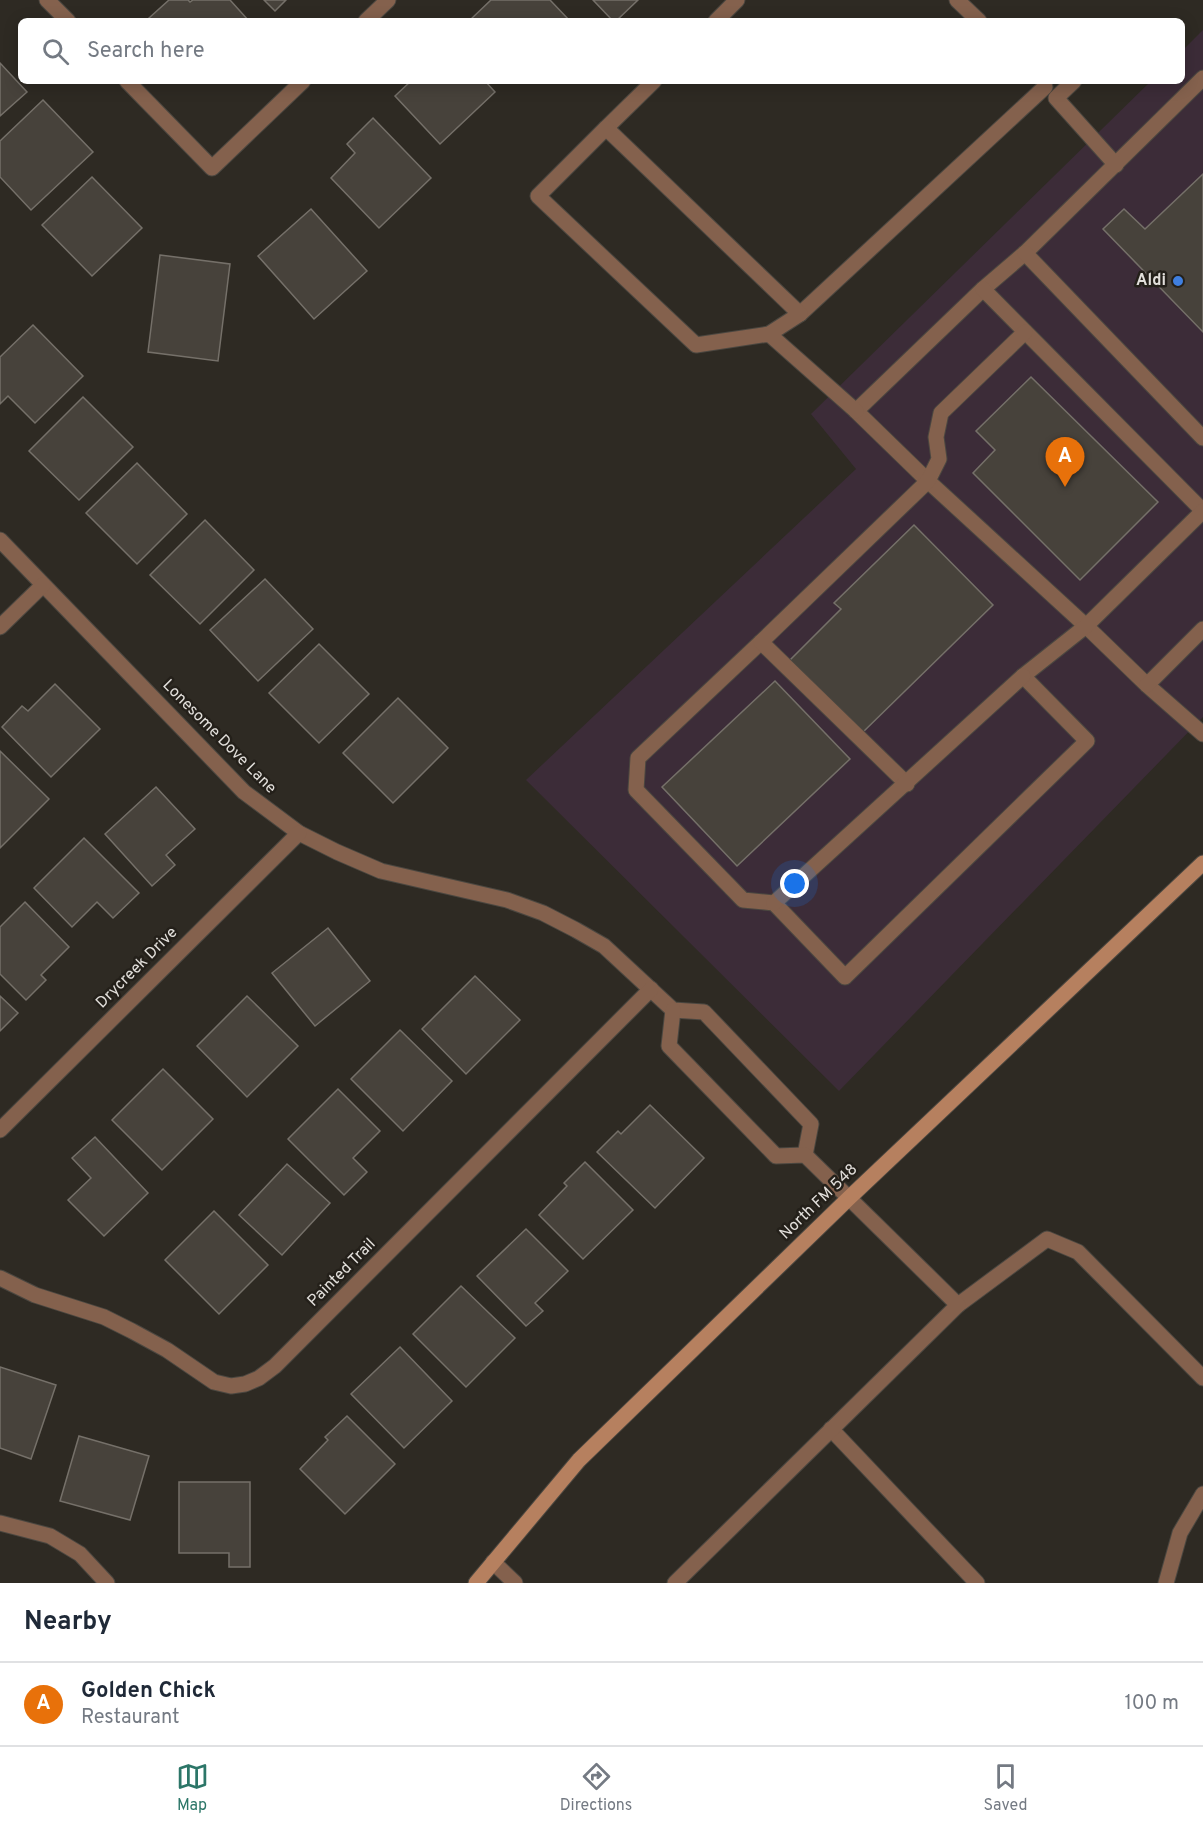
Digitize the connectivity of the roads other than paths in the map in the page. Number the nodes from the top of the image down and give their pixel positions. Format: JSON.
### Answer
{"nodes":[{"id":1,"x":47,"y":0,"type":"edge"},
{"id":2,"x":388,"y":0,"type":"edge"},
{"id":3,"x":737,"y":0,"type":"edge"},
{"id":4,"x":957,"y":0,"type":"edge"},
{"id":5,"x":65,"y":18,"type":"edge"},
{"id":6,"x":369,"y":18,"type":"edge"},
{"id":7,"x":719,"y":18,"type":"edge"},
{"id":8,"x":976,"y":18,"type":"edge"},
{"id":9,"x":1203,"y":78,"type":"edge"},
{"id":10,"x":130,"y":84,"type":"edge"},
{"id":11,"x":300,"y":84,"type":"edge"},
{"id":12,"x":651,"y":84,"type":"edge"},
{"id":13,"x":1042,"y":84,"type":"edge"},
{"id":14,"x":1071,"y":84,"type":"edge"},
{"id":15,"x":1056,"y":98,"type":"junction"},
{"id":16,"x":606,"y":128,"type":"junction"},
{"id":17,"x":1116,"y":165,"type":"junction"},
{"id":18,"x":1025,"y":253,"type":"junction"},
{"id":19,"x":983,"y":289,"type":"junction"},
{"id":20,"x":800,"y":314,"type":"junction"},
{"id":21,"x":1025,"y":332,"type":"junction"},
{"id":22,"x":769,"y":334,"type":"junction"},
{"id":23,"x":856,"y":411,"type":"junction"},
{"id":24,"x":1203,"y":438,"type":"edge"},
{"id":25,"x":928,"y":481,"type":"junction"},
{"id":26,"x":1203,"y":511,"type":"edge"},
{"id":27,"x":0,"y":540,"type":"edge"},
{"id":28,"x":43,"y":585,"type":"junction"},
{"id":29,"x":1086,"y":626,"type":"junction"},
{"id":30,"x":0,"y":627,"type":"edge"},
{"id":31,"x":1203,"y":629,"type":"edge"},
{"id":32,"x":761,"y":642,"type":"junction"},
{"id":33,"x":1023,"y":676,"type":"junction"},
{"id":34,"x":1147,"y":685,"type":"junction"},
{"id":35,"x":1203,"y":734,"type":"edge"},
{"id":36,"x":907,"y":784,"type":"junction"},
{"id":37,"x":299,"y":833,"type":"junction"},
{"id":38,"x":1203,"y":862,"type":"edge"},
{"id":39,"x":774,"y":903,"type":"junction"},
{"id":40,"x":651,"y":989,"type":"junction"},
{"id":41,"x":673,"y":1010,"type":"junction"},
{"id":42,"x":0,"y":1130,"type":"edge"},
{"id":43,"x":805,"y":1155,"type":"junction"},
{"id":44,"x":849,"y":1198,"type":"junction"},
{"id":45,"x":0,"y":1278,"type":"edge"},
{"id":46,"x":958,"y":1305,"type":"junction"},
{"id":47,"x":1203,"y":1378,"type":"edge"},
{"id":48,"x":831,"y":1430,"type":"junction"},
{"id":49,"x":1203,"y":1494,"type":"edge"},
{"id":50,"x":0,"y":1523,"type":"edge"},
{"id":51,"x":493,"y":1562,"type":"junction"},
{"id":52,"x":108,"y":1583,"type":"edge"},
{"id":53,"x":476,"y":1583,"type":"edge"},
{"id":54,"x":515,"y":1583,"type":"edge"},
{"id":55,"x":675,"y":1583,"type":"edge"},
{"id":56,"x":977,"y":1583,"type":"edge"},
{"id":57,"x":1166,"y":1583,"type":"edge"}],
"edges":[{"from":1,"to":5,"type":"street"},
{"from":2,"to":6,"type":"street"},
{"from":3,"to":7,"type":"street"},
{"from":4,"to":8,"type":"street"},
{"from":9,"to":17,"type":"street"},
{"from":10,"to":11,"type":"street"},
{"from":12,"to":16,"type":"street"},
{"from":13,"to":15,"type":"street"},
{"from":13,"to":20,"type":"street"},
{"from":14,"to":15,"type":"street"},
{"from":15,"to":17,"type":"street"},
{"from":16,"to":20,"type":"street"},
{"from":16,"to":22,"type":"street"},
{"from":17,"to":18,"type":"street"},
{"from":18,"to":19,"type":"street"},
{"from":18,"to":24,"type":"street"},
{"from":19,"to":21,"type":"street"},
{"from":19,"to":23,"type":"street"},
{"from":20,"to":22,"type":"street"},
{"from":21,"to":25,"type":"street"},
{"from":21,"to":26,"type":"street"},
{"from":22,"to":23,"type":"street"},
{"from":23,"to":25,"type":"street"},
{"from":25,"to":29,"type":"street"},
{"from":25,"to":32,"type":"street"},
{"from":26,"to":29,"type":"street"},
{"from":27,"to":28,"type":"street","name":"Lonesome Dove Lane"},
{"from":28,"to":30,"type":"street"},
{"from":28,"to":37,"type":"street","name":"Lonesome Dove Lane"},
{"from":29,"to":33,"type":"street"},
{"from":29,"to":34,"type":"street"},
{"from":31,"to":34,"type":"street"},
{"from":32,"to":36,"type":"street"},
{"from":32,"to":39,"type":"street"},
{"from":33,"to":36,"type":"street"},
{"from":33,"to":39,"type":"street"},
{"from":34,"to":35,"type":"street"},
{"from":36,"to":39,"type":"street"},
{"from":37,"to":40,"type":"street","name":"Lonesome Dove Lane"},
{"from":37,"to":42,"type":"street","name":"Drycreek Drive"},
{"from":38,"to":44,"type":"main road","name":"North FM 548"},
{"from":40,"to":41,"type":"street","name":"Lonesome Dove Lane"},
{"from":40,"to":45,"type":"street","name":"Painted Trail"},
{"from":41,"to":43,"type":"street"},
{"from":41,"to":43,"type":"street"},
{"from":43,"to":44,"type":"street"},
{"from":44,"to":46,"type":"street"},
{"from":44,"to":51,"type":"main road","name":"North FM 548"},
{"from":46,"to":47,"type":"street"},
{"from":46,"to":48,"type":"street"},
{"from":48,"to":55,"type":"street"},
{"from":48,"to":56,"type":"street"},
{"from":49,"to":57,"type":"street"},
{"from":50,"to":52,"type":"street"},
{"from":51,"to":53,"type":"main road","name":"North FM 548"},
{"from":51,"to":54,"type":"street"}]}
